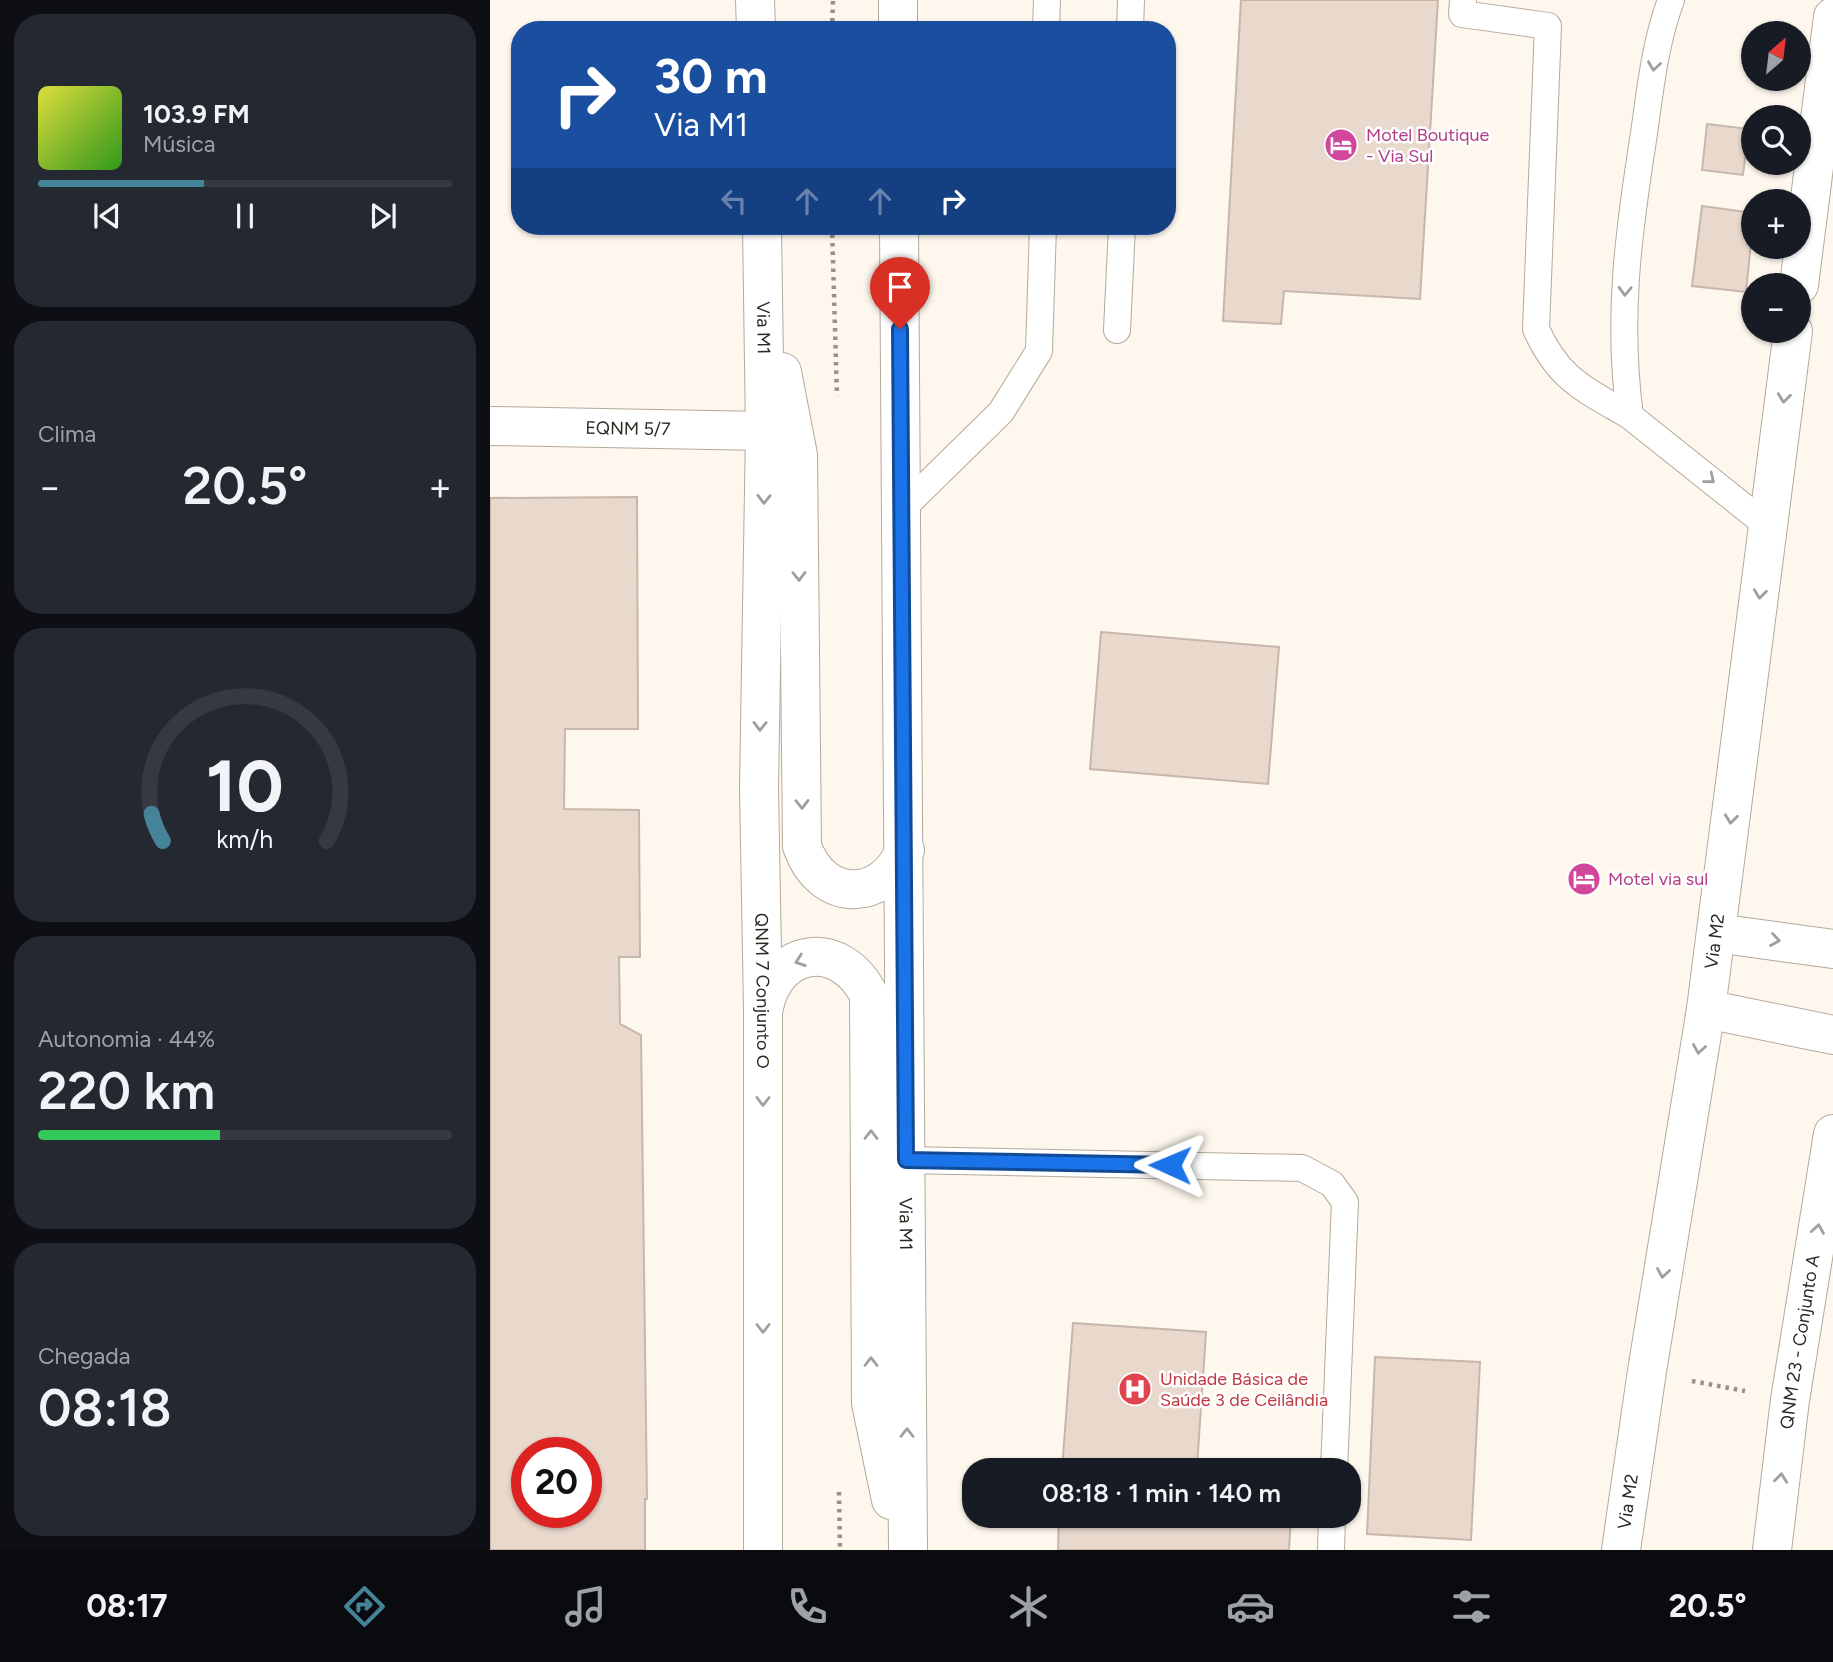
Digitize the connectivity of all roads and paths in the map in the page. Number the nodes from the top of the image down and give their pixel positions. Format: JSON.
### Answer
{"nodes":[{"id":1,"x":755,"y":0,"type":"edge"},
{"id":2,"x":833,"y":0,"type":"edge"},
{"id":3,"x":898,"y":0,"type":"edge"},
{"id":4,"x":1047,"y":0,"type":"edge"},
{"id":5,"x":1131,"y":0,"type":"edge"},
{"id":6,"x":1463,"y":0,"type":"edge"},
{"id":7,"x":1671,"y":0,"type":"edge"},
{"id":8,"x":1833,"y":17,"type":"edge"},
{"id":9,"x":756,"y":21,"type":"edge"},
{"id":10,"x":832,"y":21,"type":"edge"},
{"id":11,"x":898,"y":21,"type":"edge"},
{"id":12,"x":1046,"y":21,"type":"edge"},
{"id":13,"x":1130,"y":21,"type":"edge"},
{"id":14,"x":762,"y":235,"type":"edge"},
{"id":15,"x":899,"y":235,"type":"edge"},
{"id":16,"x":1043,"y":235,"type":"edge"},
{"id":17,"x":1122,"y":235,"type":"edge"},
{"id":18,"x":763,"y":267,"type":"junction"},
{"id":19,"x":1801,"y":273,"type":"edge"},
{"id":20,"x":1117,"y":331,"type":"dead end"},
{"id":21,"x":1791,"y":343,"type":"edge"},
{"id":22,"x":1630,"y":416,"type":"junction"},
{"id":23,"x":490,"y":426,"type":"edge"},
{"id":24,"x":765,"y":431,"type":"junction"},
{"id":25,"x":901,"y":510,"type":"junction"},
{"id":26,"x":1768,"y":526,"type":"junction"},
{"id":27,"x":905,"y":850,"type":"junction"},
{"id":28,"x":1716,"y":933,"type":"junction"},
{"id":29,"x":1833,"y":949,"type":"edge"},
{"id":30,"x":763,"y":1009,"type":"junction"},
{"id":31,"x":1706,"y":1009,"type":"junction"},
{"id":32,"x":1833,"y":1035,"type":"edge"},
{"id":33,"x":1833,"y":1134,"type":"edge"},
{"id":34,"x":906,"y":1160,"type":"junction"},
{"id":35,"x":1647,"y":1371,"type":"junction"},
{"id":36,"x":1790,"y":1400,"type":"junction"},
{"id":37,"x":1334,"y":1458,"type":"edge"},
{"id":38,"x":1332,"y":1528,"type":"edge"},
{"id":39,"x":763,"y":1550,"type":"edge"},
{"id":40,"x":902,"y":1550,"type":"edge"},
{"id":41,"x":908,"y":1550,"type":"edge"},
{"id":42,"x":1331,"y":1550,"type":"edge"},
{"id":43,"x":1622,"y":1550,"type":"edge"},
{"id":44,"x":1772,"y":1550,"type":"edge"}],
"edges":[{"from":1,"to":9,"type":"main road"},
{"from":2,"to":10,"type":"path"},
{"from":3,"to":11,"type":"main road"},
{"from":4,"to":12,"type":"lane"},
{"from":5,"to":13,"type":"lane"},
{"from":6,"to":22,"type":"lane"},
{"from":7,"to":22,"type":"lane","one_way":true},
{"from":8,"to":19,"type":"main road"},
{"from":14,"to":18,"type":"main road","name":"Via M1"},
{"from":15,"to":25,"type":"main road","name":"Via M1"},
{"from":16,"to":25,"type":"lane"},
{"from":17,"to":20,"type":"lane"},
{"from":18,"to":24,"type":"main road","name":"Via M1"},
{"from":18,"to":27,"type":"main road","one_way":true},
{"from":21,"to":26,"type":"main road","name":"Via M2","one_way":true},
{"from":22,"to":26,"type":"lane","one_way":true},
{"from":23,"to":24,"type":"main road","name":"EQNM 5/7"},
{"from":24,"to":30,"type":"main road","name":"QNM 7 Conjunto O","one_way":true},
{"from":25,"to":27,"type":"main road","name":"Via M1"},
{"from":26,"to":28,"type":"main road","name":"Via M2","one_way":true},
{"from":27,"to":34,"type":"main road","name":"Via M1"},
{"from":28,"to":29,"type":"main road","one_way":true},
{"from":28,"to":31,"type":"main road","name":"Via M2"},
{"from":30,"to":39,"type":"main road","name":"QNM 7 Conjunto O","one_way":true},
{"from":40,"to":30,"type":"main road","one_way":true},
{"from":31,"to":32,"type":"main road"},
{"from":31,"to":35,"type":"main road","name":"Via M2","one_way":true},
{"from":36,"to":33,"type":"main road","name":"QNM 23 - Conjunto A","one_way":true},
{"from":34,"to":37,"type":"lane"},
{"from":41,"to":34,"type":"main road","name":"Via M1","one_way":true},
{"from":35,"to":36,"type":"path"},
{"from":35,"to":43,"type":"main road","name":"Via M2"},
{"from":44,"to":36,"type":"main road","name":"QNM 23 - Conjunto A","one_way":true},
{"from":38,"to":42,"type":"lane"}]}
